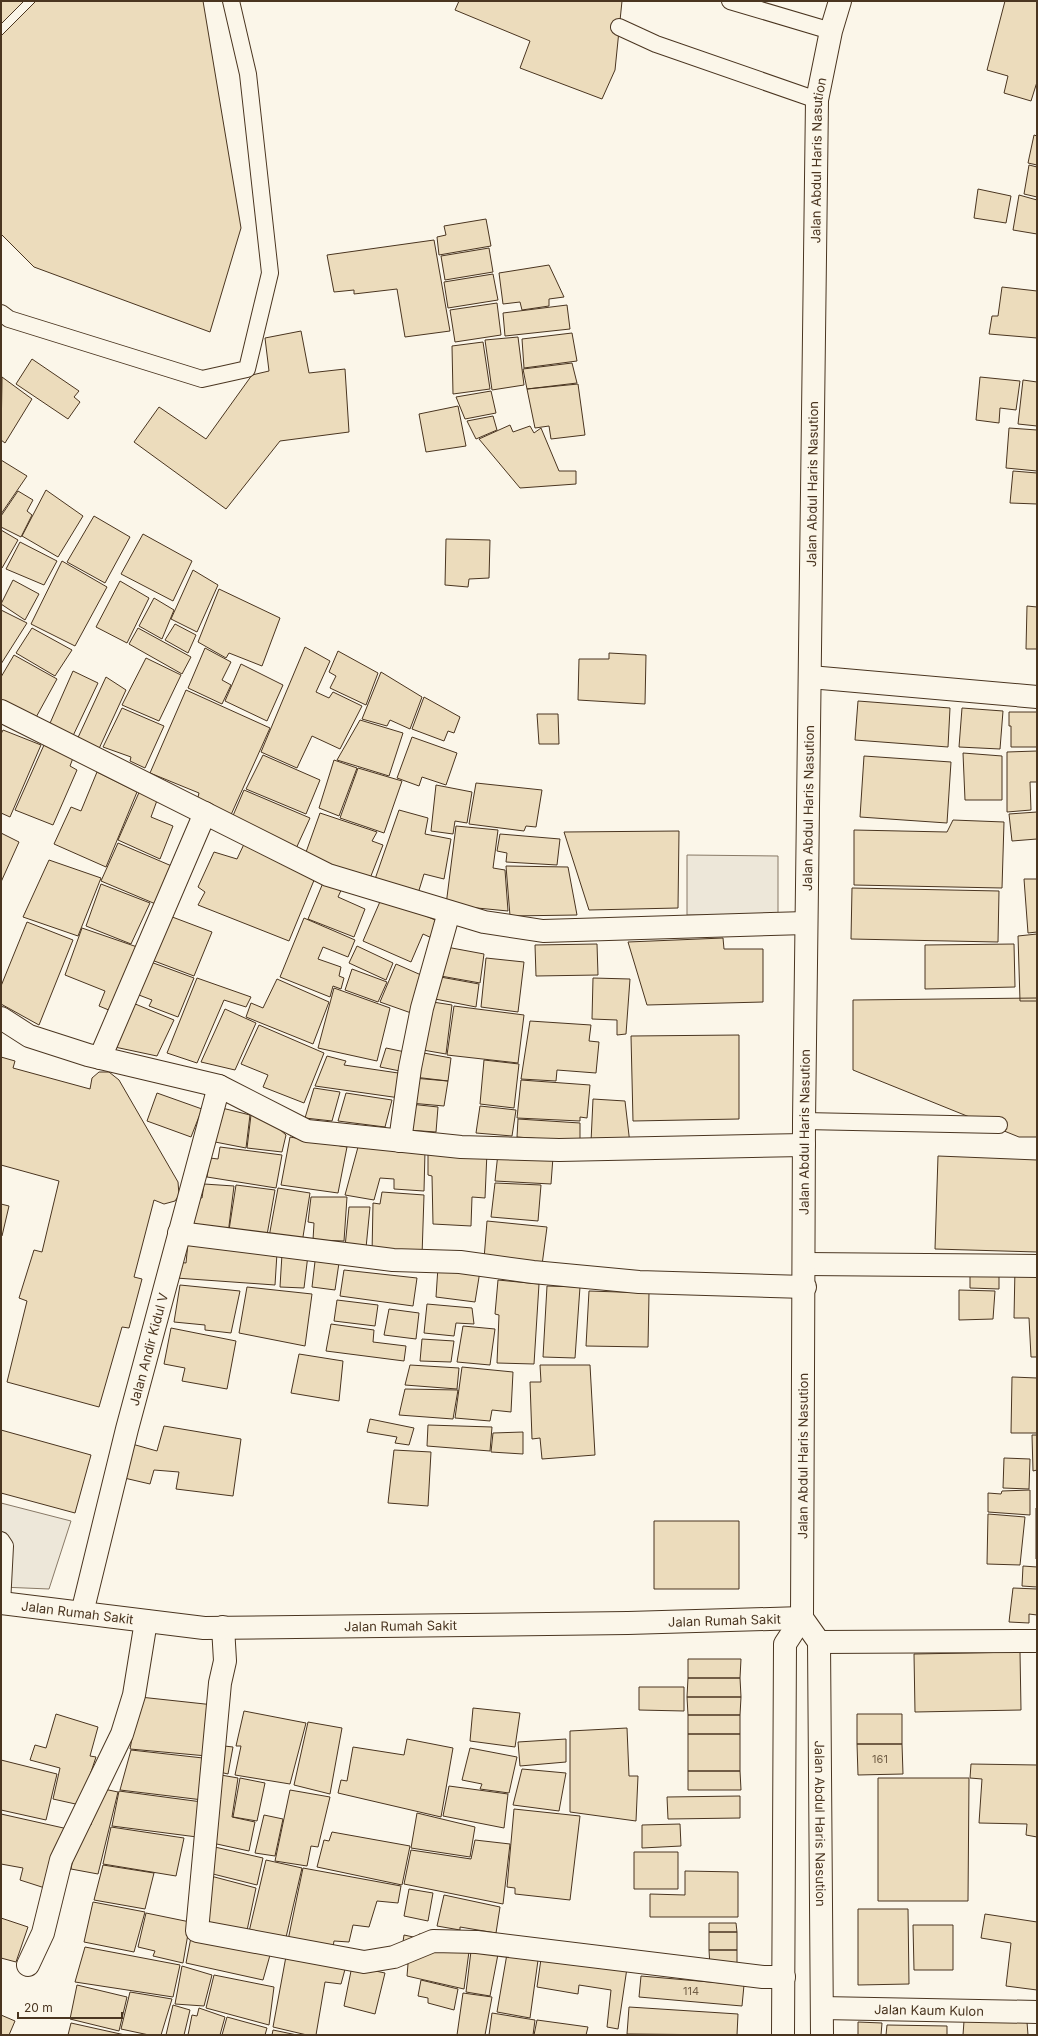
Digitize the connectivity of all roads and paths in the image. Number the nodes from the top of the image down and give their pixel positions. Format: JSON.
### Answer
{"nodes":[{"id":1,"x":231,"y":1,"type":"edge"},
{"id":2,"x":730,"y":1,"type":"edge"},
{"id":3,"x":840,"y":1,"type":"edge"},
{"id":4,"x":619,"y":27,"type":"dead end"},
{"id":5,"x":831,"y":31,"type":"junction"},
{"id":6,"x":817,"y":100,"type":"junction"},
{"id":7,"x":1,"y":313,"type":"edge"},
{"id":8,"x":810,"y":677,"type":"junction"},
{"id":9,"x":1037,"y":697,"type":"edge"},
{"id":10,"x":1,"y":711,"type":"edge"},
{"id":11,"x":205,"y":813,"type":"junction"},
{"id":12,"x":449,"y":912,"type":"junction"},
{"id":13,"x":806,"y":923,"type":"junction"},
{"id":14,"x":1,"y":1018,"type":"edge"},
{"id":15,"x":100,"y":1058,"type":"junction"},
{"id":16,"x":219,"y":1086,"type":"junction"},
{"id":17,"x":804,"y":1121,"type":"junction"},
{"id":18,"x":999,"y":1125,"type":"dead end"},
{"id":19,"x":400,"y":1141,"type":"junction"},
{"id":20,"x":804,"y":1145,"type":"junction"},
{"id":21,"x":179,"y":1233,"type":"junction"},
{"id":22,"x":805,"y":1264,"type":"junction"},
{"id":23,"x":1037,"y":1266,"type":"edge"},
{"id":24,"x":804,"y":1287,"type":"junction"},
{"id":25,"x":1,"y":1540,"type":"edge"},
{"id":26,"x":2,"y":1603,"type":"edge"},
{"id":27,"x":82,"y":1613,"type":"junction"},
{"id":28,"x":802,"y":1618,"type":"junction"},
{"id":29,"x":146,"y":1621,"type":"junction"},
{"id":30,"x":223,"y":1627,"type":"junction"},
{"id":31,"x":1037,"y":1641,"type":"edge"},
{"id":32,"x":819,"y":1642,"type":"junction"},
{"id":33,"x":28,"y":1965,"type":"dead end"},
{"id":34,"x":784,"y":1977,"type":"junction"},
{"id":35,"x":822,"y":2008,"type":"junction"},
{"id":36,"x":1037,"y":2012,"type":"edge"},
{"id":37,"x":783,"y":2035,"type":"edge"},
{"id":38,"x":822,"y":2035,"type":"edge"}],
"edges":[{"from":1,"to":7,"type":"lane"},
{"from":2,"to":5,"type":"lane"},
{"from":3,"to":5,"type":"main road","name":"Jalan Abdul Haris Nasution"},
{"from":4,"to":6,"type":"lane"},
{"from":5,"to":6,"type":"main road","name":"Jalan Abdul Haris Nasution"},
{"from":6,"to":8,"type":"main road","name":"Jalan Abdul Haris Nasution"},
{"from":8,"to":9,"type":"main road"},
{"from":8,"to":13,"type":"main road","name":"Jalan Abdul Haris Nasution"},
{"from":10,"to":11,"type":"main road"},
{"from":11,"to":12,"type":"main road"},
{"from":11,"to":15,"type":"main road"},
{"from":12,"to":13,"type":"main road"},
{"from":12,"to":19,"type":"main road"},
{"from":13,"to":17,"type":"main road","name":"Jalan Abdul Haris Nasution"},
{"from":14,"to":15,"type":"main road"},
{"from":15,"to":16,"type":"main road"},
{"from":16,"to":19,"type":"main road"},
{"from":16,"to":21,"type":"main road","name":"Jalan Andir Kidul V"},
{"from":17,"to":18,"type":"lane"},
{"from":17,"to":20,"type":"main road","name":"Jalan Abdul Haris Nasution"},
{"from":19,"to":20,"type":"main road"},
{"from":20,"to":22,"type":"main road","name":"Jalan Abdul Haris Nasution"},
{"from":21,"to":24,"type":"main road"},
{"from":21,"to":27,"type":"main road","name":"Jalan Andir Kidul V"},
{"from":22,"to":23,"type":"main road"},
{"from":22,"to":24,"type":"main road","name":"Jalan Abdul Haris Nasution"},
{"from":24,"to":28,"type":"main road","name":"Jalan Abdul Haris Nasution"},
{"from":25,"to":26,"type":"lane"},
{"from":26,"to":27,"type":"main road","name":"Jalan Rumah Sakit"},
{"from":27,"to":29,"type":"main road","name":"Jalan Rumah Sakit"},
{"from":28,"to":30,"type":"main road","name":"Jalan Rumah Sakit"},
{"from":28,"to":32,"type":"main road"},
{"from":28,"to":34,"type":"main road"},
{"from":29,"to":30,"type":"main road","name":"Jalan Rumah Sakit"},
{"from":29,"to":33,"type":"main road"},
{"from":30,"to":34,"type":"main road"},
{"from":31,"to":32,"type":"main road"},
{"from":32,"to":35,"type":"main road","name":"Jalan Abdul Haris Nasution"},
{"from":34,"to":37,"type":"main road"},
{"from":35,"to":36,"type":"main road","name":"Jalan Kaum Kulon"},
{"from":35,"to":38,"type":"main road","name":"Jalan Abdul Haris Nasution"}]}
